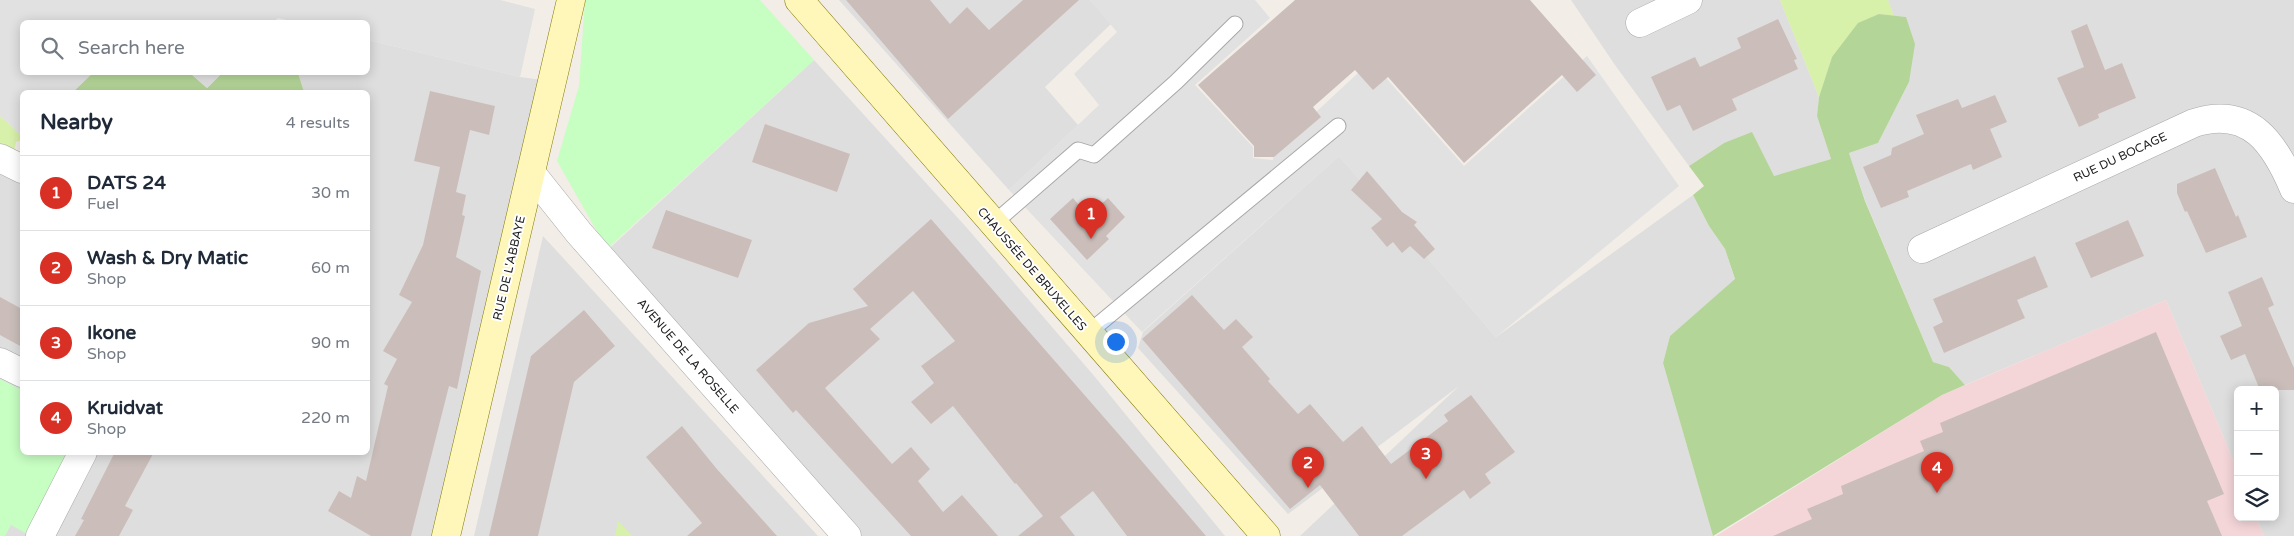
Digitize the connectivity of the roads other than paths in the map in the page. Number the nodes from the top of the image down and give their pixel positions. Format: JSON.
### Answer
{"nodes":[{"id":1,"x":571,"y":0,"type":"edge"},
{"id":2,"x":798,"y":0,"type":"edge"},
{"id":3,"x":1688,"y":0,"type":"edge"},
{"id":4,"x":1640,"y":23,"type":"dead end"},
{"id":5,"x":1235,"y":24,"type":"dead end"},
{"id":6,"x":1338,"y":126,"type":"dead end"},
{"id":7,"x":0,"y":158,"type":"edge"},
{"id":8,"x":20,"y":168,"type":"edge"},
{"id":9,"x":532,"y":174,"type":"junction"},
{"id":10,"x":2294,"y":189,"type":"edge"},
{"id":11,"x":993,"y":224,"type":"junction"},
{"id":12,"x":1922,"y":249,"type":"dead end"},
{"id":13,"x":1088,"y":334,"type":"junction"},
{"id":14,"x":0,"y":362,"type":"edge"},
{"id":15,"x":20,"y":372,"type":"edge"},
{"id":16,"x":81,"y":455,"type":"edge"},
{"id":17,"x":40,"y":536,"type":"edge"},
{"id":18,"x":446,"y":536,"type":"edge"},
{"id":19,"x":847,"y":536,"type":"edge"},
{"id":20,"x":1266,"y":536,"type":"edge"}],
"edges":[{"from":1,"to":9,"type":"street","name":"RUE DE L'ABBAYE"},
{"from":2,"to":11,"type":"street","name":"CHAUSSÉE DE BRUXELLES"},
{"from":3,"to":4,"type":"street"},
{"from":5,"to":11,"type":"lane"},
{"from":6,"to":13,"type":"lane"},
{"from":7,"to":8,"type":"street"},
{"from":9,"to":18,"type":"street","name":"RUE DE L'ABBAYE"},
{"from":9,"to":19,"type":"street","name":"AVENUE DE LA ROSELLE"},
{"from":10,"to":12,"type":"street","name":"RUE DU BOCAGE"},
{"from":11,"to":13,"type":"street","name":"CHAUSSÉE DE BRUXELLES"},
{"from":13,"to":20,"type":"street","name":"CHAUSSÉE DE BRUXELLES"},
{"from":14,"to":15,"type":"street"},
{"from":16,"to":17,"type":"street"}]}
